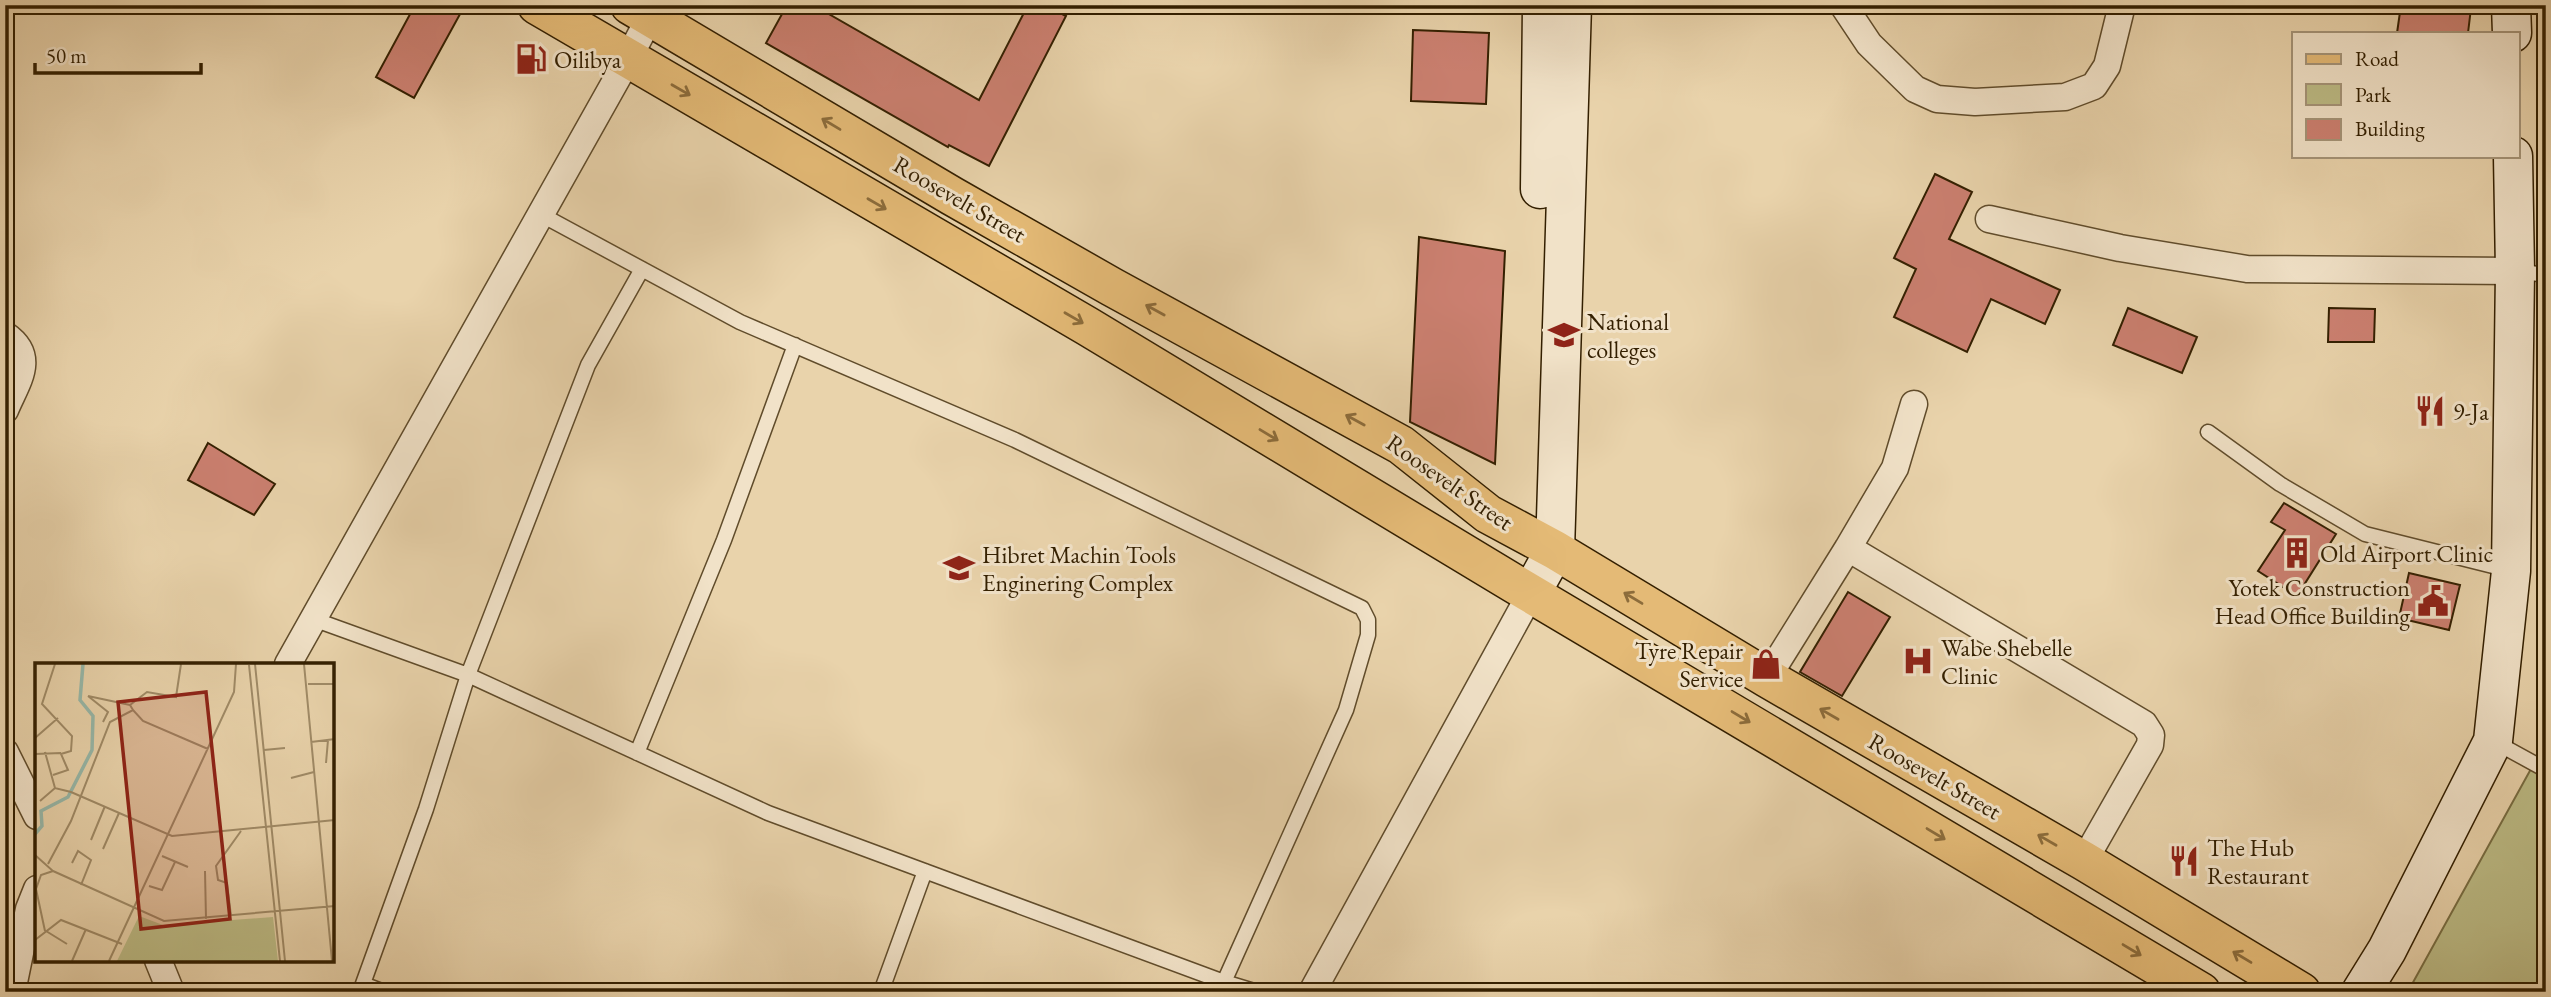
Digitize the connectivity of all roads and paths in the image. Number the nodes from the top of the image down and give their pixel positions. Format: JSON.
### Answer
{"nodes":[{"id":1,"x":537,"y":5,"type":"edge"},
{"id":2,"x":1542,"y":5,"type":"edge"},
{"id":3,"x":1572,"y":5,"type":"edge"},
{"id":4,"x":1843,"y":5,"type":"edge"},
{"id":5,"x":2122,"y":5,"type":"edge"},
{"id":6,"x":2511,"y":5,"type":"edge"},
{"id":7,"x":640,"y":11,"type":"edge"},
{"id":8,"x":2512,"y":32,"type":"edge"},
{"id":9,"x":628,"y":59,"type":"junction"},
{"id":10,"x":2513,"y":158,"type":"edge"},
{"id":11,"x":540,"y":214,"type":"junction"},
{"id":12,"x":1989,"y":219,"type":"dead end"},
{"id":13,"x":642,"y":269,"type":"junction"},
{"id":14,"x":2530,"y":273,"type":"edge"},
{"id":15,"x":5,"y":335,"type":"edge"},
{"id":16,"x":794,"y":345,"type":"junction"},
{"id":17,"x":1914,"y":404,"type":"dead end"},
{"id":18,"x":5,"y":410,"type":"edge"},
{"id":19,"x":2208,"y":432,"type":"dead end"},
{"id":20,"x":1546,"y":545,"type":"junction"},
{"id":21,"x":1848,"y":548,"type":"junction"},
{"id":22,"x":2511,"y":571,"type":"junction"},
{"id":23,"x":1522,"y":588,"type":"junction"},
{"id":24,"x":313,"y":619,"type":"junction"},
{"id":25,"x":289,"y":663,"type":"edge"},
{"id":26,"x":468,"y":675,"type":"junction"},
{"id":27,"x":1767,"y":678,"type":"junction"},
{"id":28,"x":2493,"y":741,"type":"junction"},
{"id":29,"x":5,"y":752,"type":"edge"},
{"id":30,"x":637,"y":753,"type":"junction"},
{"id":31,"x":2546,"y":770,"type":"edge"},
{"id":32,"x":1928,"y":772,"type":"junction"},
{"id":33,"x":35,"y":812,"type":"edge"},
{"id":34,"x":1902,"y":813,"type":"junction"},
{"id":35,"x":2084,"y":861,"type":"junction"},
{"id":36,"x":925,"y":871,"type":"junction"},
{"id":37,"x":35,"y":894,"type":"edge"},
{"id":38,"x":159,"y":962,"type":"edge"},
{"id":39,"x":1224,"y":982,"type":"junction"},
{"id":40,"x":361,"y":988,"type":"edge"},
{"id":41,"x":12,"y":992,"type":"edge"},
{"id":42,"x":171,"y":992,"type":"edge"},
{"id":43,"x":384,"y":992,"type":"edge"},
{"id":44,"x":881,"y":992,"type":"edge"},
{"id":45,"x":1257,"y":992,"type":"edge"},
{"id":46,"x":1312,"y":992,"type":"edge"},
{"id":47,"x":2201,"y":992,"type":"edge"},
{"id":48,"x":2301,"y":992,"type":"edge"},
{"id":49,"x":2361,"y":992,"type":"edge"}],
"edges":[{"from":1,"to":9,"type":"main road","name":"Roosevelt Street"},
{"from":2,"to":20,"type":"street"},
{"from":3,"to":20,"type":"street"},
{"from":4,"to":5,"type":"street"},
{"from":6,"to":8,"type":"street"},
{"from":7,"to":9,"type":"street"},
{"from":20,"to":7,"type":"main road","name":"Roosevelt Street","one_way":true},
{"from":9,"to":11,"type":"street"},
{"from":9,"to":23,"type":"main road","name":"Roosevelt Street","one_way":true},
{"from":10,"to":14,"type":"street"},
{"from":11,"to":13,"type":"lane"},
{"from":11,"to":24,"type":"street"},
{"from":12,"to":14,"type":"street"},
{"from":13,"to":16,"type":"lane"},
{"from":13,"to":26,"type":"lane"},
{"from":14,"to":22,"type":"street"},
{"from":15,"to":18,"type":"street"},
{"from":16,"to":30,"type":"lane"},
{"from":16,"to":39,"type":"lane"},
{"from":17,"to":21,"type":"street"},
{"from":19,"to":22,"type":"lane"},
{"from":20,"to":23,"type":"street"},
{"from":27,"to":20,"type":"main road","name":"Roosevelt Street","one_way":true},
{"from":21,"to":27,"type":"street"},
{"from":21,"to":35,"type":"street"},
{"from":22,"to":28,"type":"street"},
{"from":23,"to":34,"type":"main road","name":"Roosevelt Street","one_way":true},
{"from":23,"to":46,"type":"street"},
{"from":24,"to":25,"type":"street"},
{"from":24,"to":26,"type":"lane"},
{"from":26,"to":30,"type":"lane"},
{"from":26,"to":40,"type":"lane"},
{"from":32,"to":27,"type":"main road","name":"Roosevelt Street","one_way":true},
{"from":28,"to":31,"type":"lane"},
{"from":28,"to":49,"type":"street"},
{"from":29,"to":33,"type":"street"},
{"from":30,"to":36,"type":"lane"},
{"from":32,"to":34,"type":"main road"},
{"from":35,"to":32,"type":"main road","name":"Roosevelt Street","one_way":true},
{"from":34,"to":47,"type":"main road","name":"Roosevelt Street","one_way":true},
{"from":48,"to":35,"type":"main road","name":"Roosevelt Street","one_way":true},
{"from":36,"to":39,"type":"lane"},
{"from":36,"to":44,"type":"lane"},
{"from":37,"to":41,"type":"street"},
{"from":38,"to":42,"type":"street"},
{"from":39,"to":45,"type":"lane"},
{"from":40,"to":43,"type":"lane"}]}
